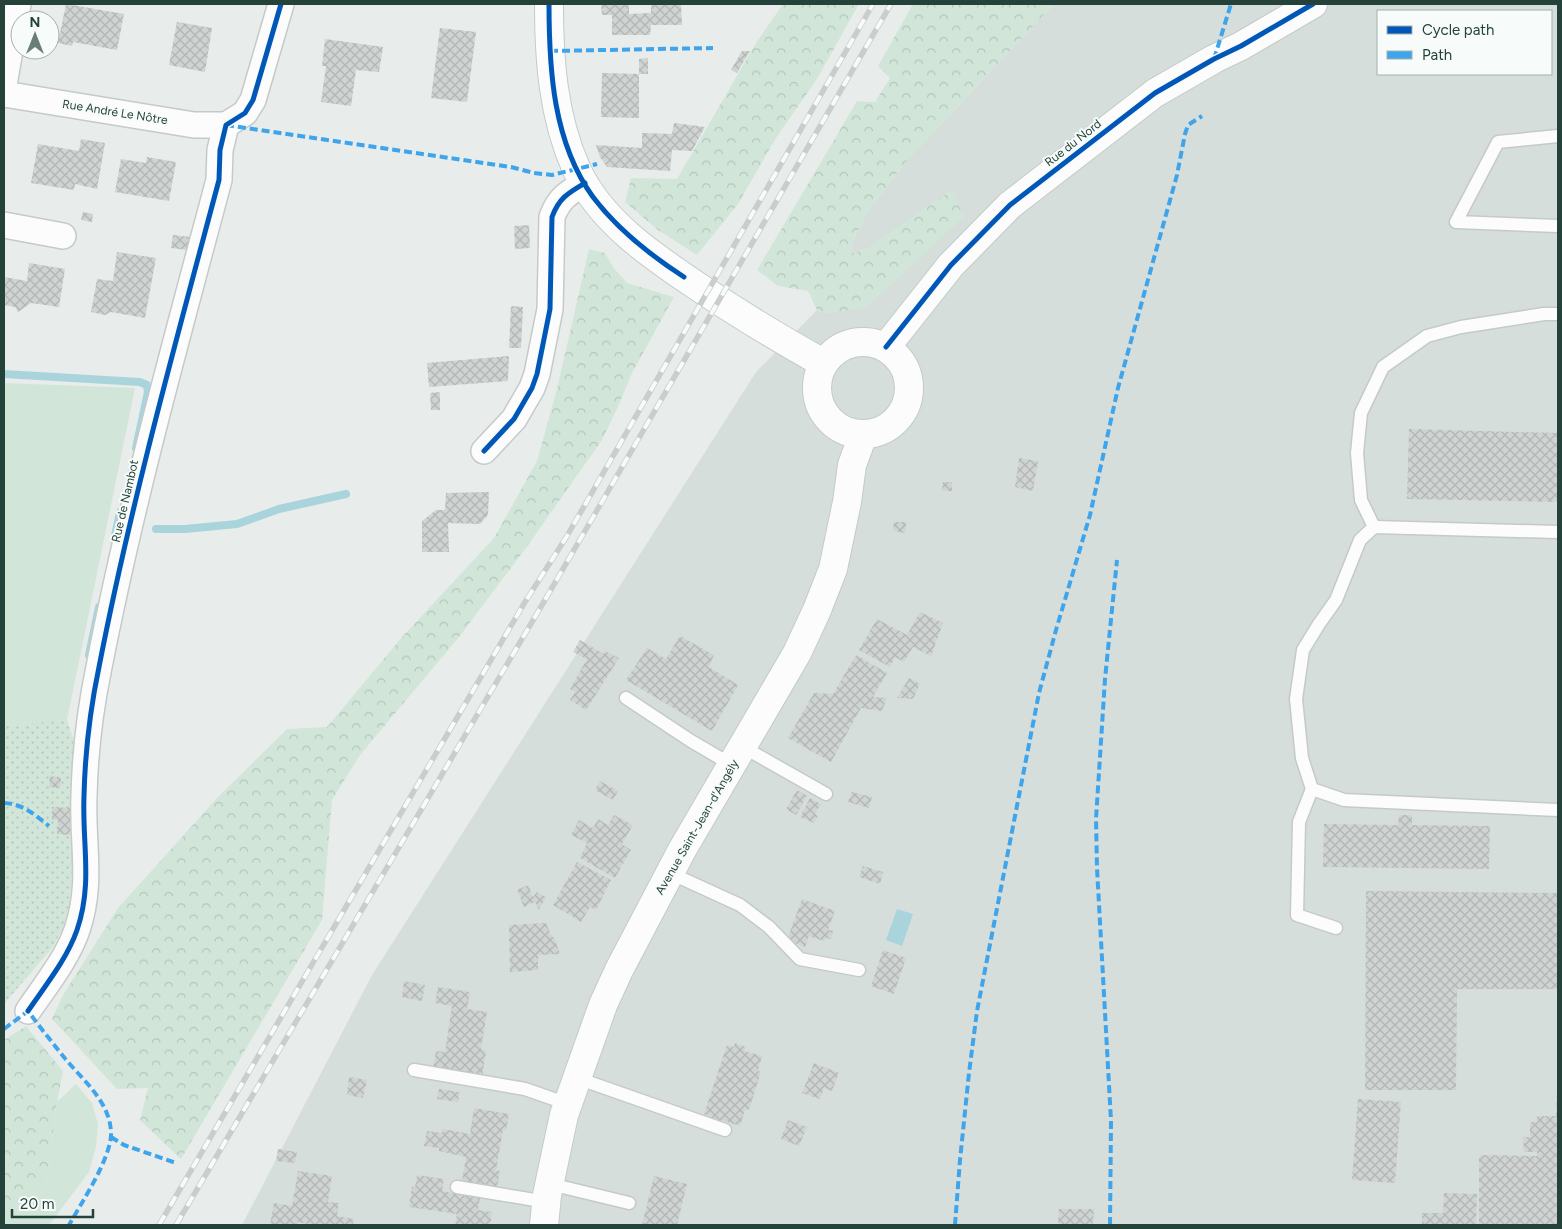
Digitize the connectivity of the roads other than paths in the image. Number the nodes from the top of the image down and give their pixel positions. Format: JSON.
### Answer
{"nodes":[{"id":1,"x":18,"y":4,"type":"edge"},
{"id":2,"x":281,"y":4,"type":"edge"},
{"id":3,"x":549,"y":4,"type":"edge"},
{"id":4,"x":1313,"y":4,"type":"edge"},
{"id":5,"x":4,"y":85,"type":"edge"},
{"id":6,"x":4,"y":94,"type":"edge"},
{"id":7,"x":226,"y":125,"type":"junction"},
{"id":8,"x":1558,"y":136,"type":"edge"},
{"id":9,"x":585,"y":183,"type":"junction"},
{"id":10,"x":4,"y":225,"type":"edge"},
{"id":11,"x":1558,"y":226,"type":"edge"},
{"id":12,"x":62,"y":236,"type":"dead end"},
{"id":13,"x":1558,"y":314,"type":"edge"},
{"id":14,"x":886,"y":347,"type":"junction"},
{"id":15,"x":823,"y":363,"type":"junction"},
{"id":16,"x":863,"y":435,"type":"junction"},
{"id":17,"x":484,"y":450,"type":"dead end"},
{"id":18,"x":1374,"y":527,"type":"junction"},
{"id":19,"x":1558,"y":532,"type":"edge"},
{"id":20,"x":626,"y":698,"type":"dead end"},
{"id":21,"x":738,"y":756,"type":"junction"},
{"id":22,"x":1312,"y":789,"type":"junction"},
{"id":23,"x":826,"y":794,"type":"dead end"},
{"id":24,"x":1558,"y":810,"type":"edge"},
{"id":25,"x":670,"y":872,"type":"junction"},
{"id":26,"x":1336,"y":928,"type":"dead end"},
{"id":27,"x":859,"y":970,"type":"dead end"},
{"id":28,"x":28,"y":1011,"type":"dead end"},
{"id":29,"x":414,"y":1070,"type":"dead end"},
{"id":30,"x":577,"y":1078,"type":"junction"},
{"id":31,"x":568,"y":1104,"type":"junction"},
{"id":32,"x":725,"y":1130,"type":"dead end"},
{"id":33,"x":457,"y":1187,"type":"dead end"},
{"id":34,"x":629,"y":1203,"type":"dead end"},
{"id":35,"x":547,"y":1204,"type":"edge"}],
"edges":[{"from":1,"to":5,"type":"street"},
{"from":2,"to":7,"type":"street"},
{"from":3,"to":9,"type":"main road"},
{"from":4,"to":14,"type":"main road","name":"Rue du Nord"},
{"from":6,"to":7,"type":"street","name":"Rue André Le Nôtre"},
{"from":7,"to":28,"type":"street","name":"Rue de Nambot"},
{"from":8,"to":11,"type":"lane"},
{"from":9,"to":15,"type":"main road"},
{"from":9,"to":17,"type":"street"},
{"from":10,"to":12,"type":"street"},
{"from":13,"to":18,"type":"lane"},
{"from":14,"to":15,"type":"main road"},
{"from":14,"to":16,"type":"main road"},
{"from":15,"to":16,"type":"main road"},
{"from":16,"to":21,"type":"main road","name":"Avenue Saint-Jean-d'Angély"},
{"from":18,"to":19,"type":"lane"},
{"from":18,"to":22,"type":"lane"},
{"from":20,"to":21,"type":"lane"},
{"from":21,"to":23,"type":"lane"},
{"from":21,"to":25,"type":"main road","name":"Avenue Saint-Jean-d'Angély"},
{"from":22,"to":24,"type":"lane"},
{"from":22,"to":26,"type":"lane"},
{"from":25,"to":27,"type":"lane"},
{"from":25,"to":30,"type":"main road","name":"Avenue Saint-Jean-d'Angély"},
{"from":29,"to":31,"type":"lane"},
{"from":30,"to":31,"type":"main road","name":"Avenue Saint-Jean-d'Angély"},
{"from":30,"to":32,"type":"lane"},
{"from":31,"to":35,"type":"main road","name":"Avenue Saint-Jean-d'Angély"},
{"from":33,"to":35,"type":"lane"},
{"from":34,"to":35,"type":"lane"}]}
